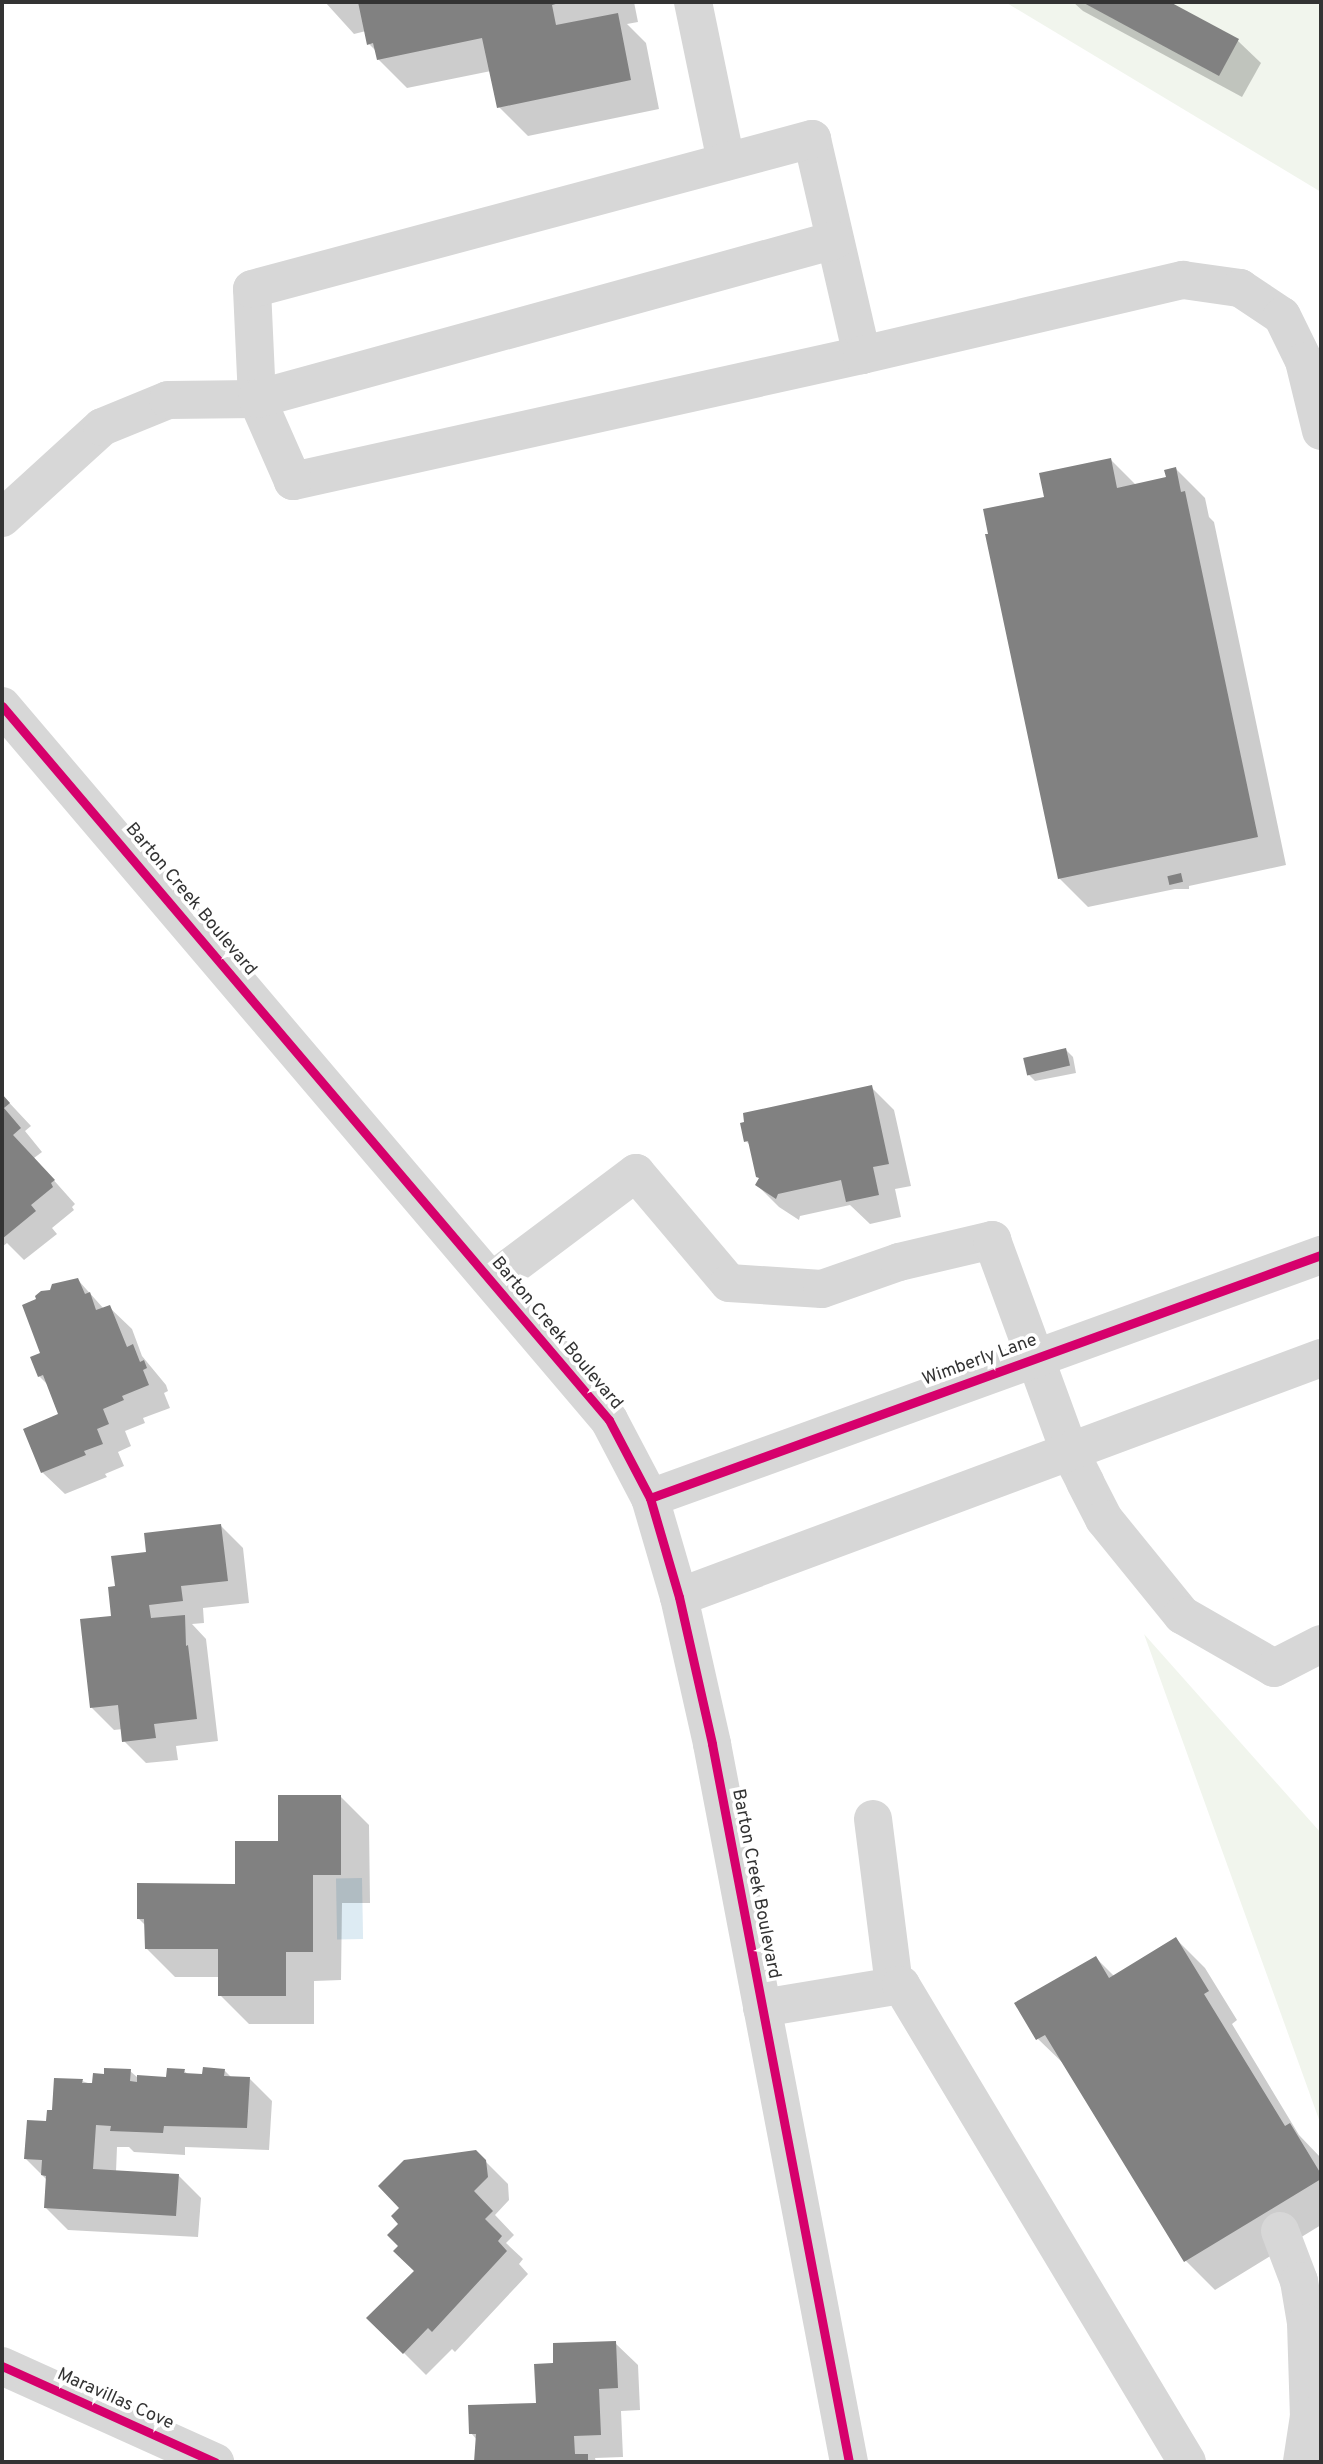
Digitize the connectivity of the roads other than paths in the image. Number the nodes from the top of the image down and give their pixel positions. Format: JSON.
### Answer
{"nodes":[{"id":1,"x":694,"y":2,"type":"edge"},
{"id":2,"x":726,"y":162,"type":"junction"},
{"id":3,"x":835,"y":240,"type":"junction"},
{"id":4,"x":862,"y":355,"type":"junction"},
{"id":5,"x":257,"y":399,"type":"junction"},
{"id":6,"x":1321,"y":430,"type":"edge"},
{"id":7,"x":2,"y":518,"type":"edge"},
{"id":8,"x":2,"y":706,"type":"edge"},
{"id":9,"x":1321,"y":1255,"type":"edge"},
{"id":10,"x":492,"y":1281,"type":"junction"},
{"id":11,"x":1035,"y":1357,"type":"junction"},
{"id":12,"x":1321,"y":1358,"type":"edge"},
{"id":13,"x":1069,"y":1450,"type":"junction"},
{"id":14,"x":650,"y":1498,"type":"junction"},
{"id":15,"x":679,"y":1597,"type":"junction"},
{"id":16,"x":1321,"y":1644,"type":"edge"},
{"id":17,"x":873,"y":1819,"type":"dead end"},
{"id":18,"x":894,"y":1986,"type":"junction"},
{"id":19,"x":762,"y":2008,"type":"junction"},
{"id":20,"x":1280,"y":2231,"type":"dead end"},
{"id":21,"x":2,"y":2366,"type":"edge"},
{"id":22,"x":215,"y":2462,"type":"edge"},
{"id":23,"x":849,"y":2462,"type":"edge"},
{"id":24,"x":1187,"y":2462,"type":"edge"},
{"id":25,"x":1302,"y":2462,"type":"edge"}],
"edges":[{"from":1,"to":2,"type":"street"},
{"from":2,"to":3,"type":"street"},
{"from":2,"to":5,"type":"street"},
{"from":3,"to":4,"type":"street"},
{"from":3,"to":5,"type":"street"},
{"from":4,"to":5,"type":"street"},
{"from":4,"to":6,"type":"street"},
{"from":5,"to":7,"type":"street"},
{"from":8,"to":10,"type":"street","name":"Barton Creek Boulevard"},
{"from":9,"to":11,"type":"street","name":"Wimberly Lane"},
{"from":10,"to":11,"type":"street"},
{"from":10,"to":14,"type":"street","name":"Barton Creek Boulevard"},
{"from":11,"to":13,"type":"street"},
{"from":11,"to":14,"type":"street","name":"Wimberly Lane"},
{"from":12,"to":13,"type":"street"},
{"from":13,"to":15,"type":"street"},
{"from":13,"to":16,"type":"street"},
{"from":14,"to":15,"type":"street","name":"Barton Creek Boulevard"},
{"from":15,"to":19,"type":"street","name":"Barton Creek Boulevard"},
{"from":17,"to":18,"type":"street"},
{"from":18,"to":19,"type":"street"},
{"from":18,"to":24,"type":"street"},
{"from":19,"to":23,"type":"street","name":"Barton Creek Boulevard"},
{"from":20,"to":25,"type":"street"},
{"from":21,"to":22,"type":"street","name":"Maravillas Cove"}]}
